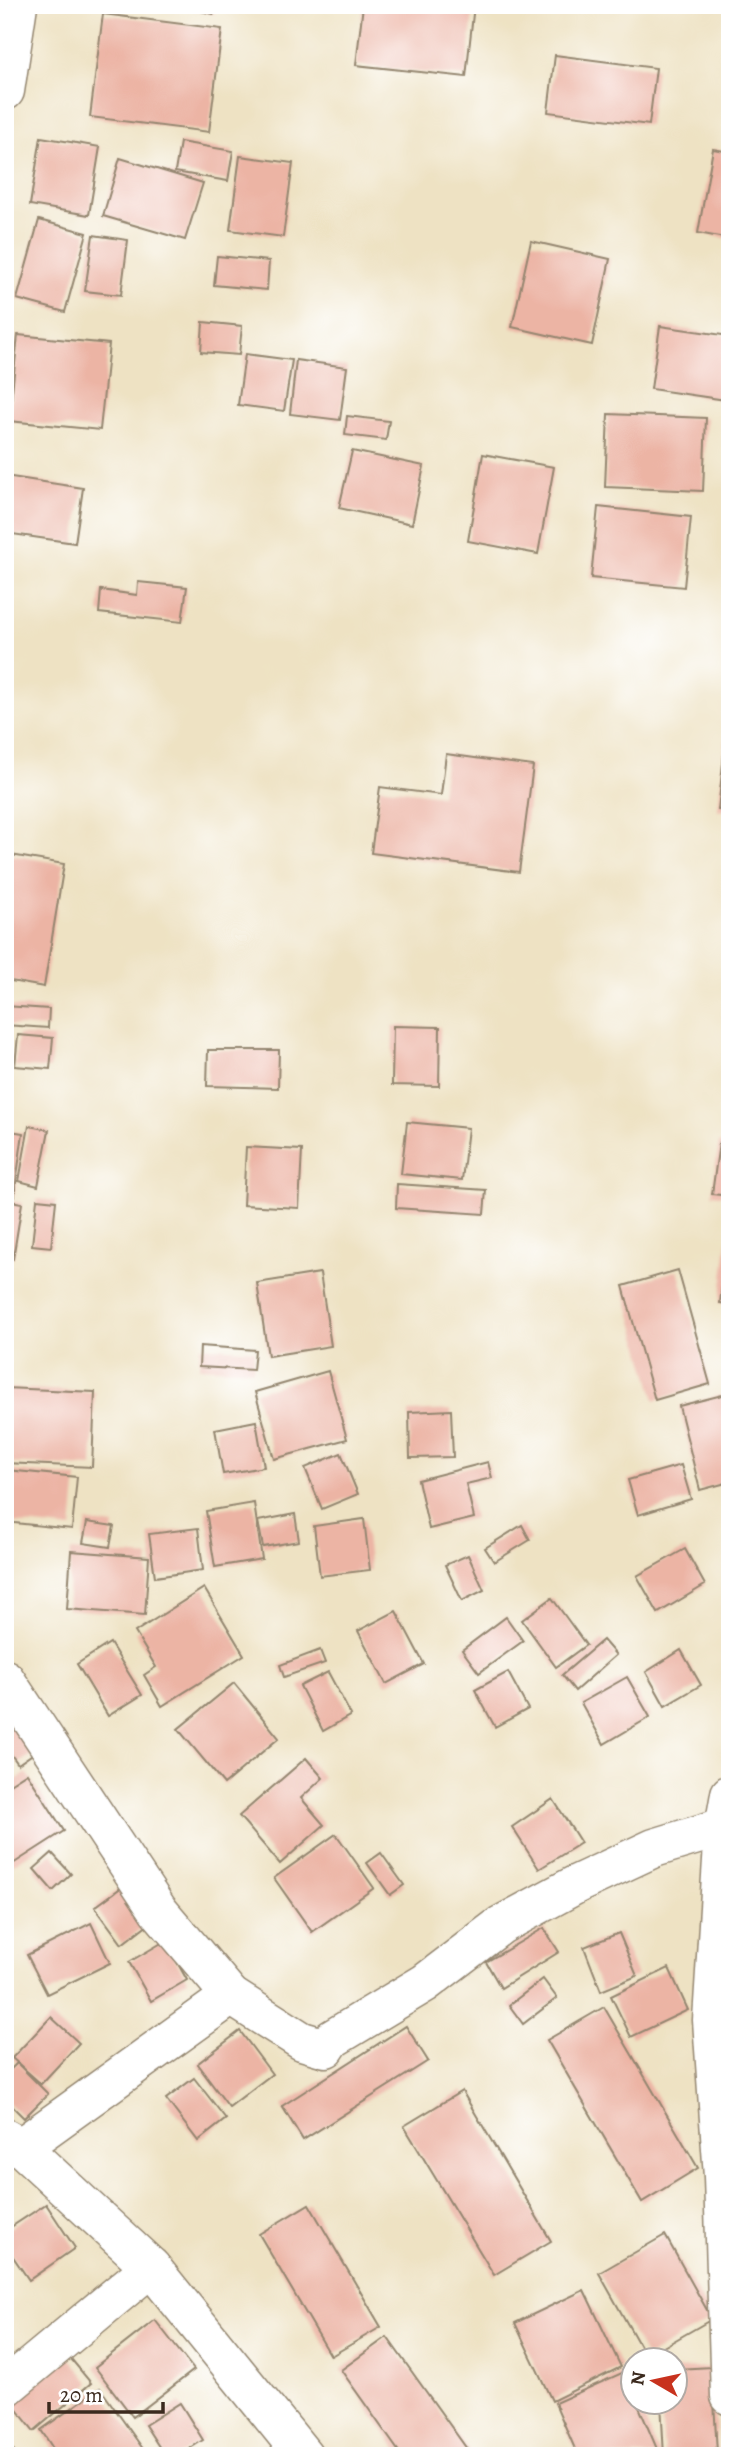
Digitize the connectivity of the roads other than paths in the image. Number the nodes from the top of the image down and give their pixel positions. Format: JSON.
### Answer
{"nodes":[{"id":1,"x":18,"y":5,"type":"edge"},
{"id":2,"x":5,"y":91,"type":"edge"},
{"id":3,"x":5,"y":1679,"type":"edge"},
{"id":4,"x":728,"y":1816,"type":"edge"},
{"id":5,"x":231,"y":1996,"type":"junction"},
{"id":6,"x":13,"y":2142,"type":"edge"},
{"id":7,"x":150,"y":2267,"type":"junction"},
{"id":8,"x":5,"y":2388,"type":"edge"},
{"id":9,"x":730,"y":2396,"type":"edge"},
{"id":10,"x":304,"y":2456,"type":"edge"}],
"edges":[{"from":1,"to":2,"type":"street"},
{"from":3,"to":5,"type":"street"},
{"from":4,"to":5,"type":"street"},
{"from":4,"to":9,"type":"street"},
{"from":5,"to":6,"type":"street"},
{"from":6,"to":7,"type":"street"},
{"from":7,"to":8,"type":"street"},
{"from":7,"to":10,"type":"street"}]}
